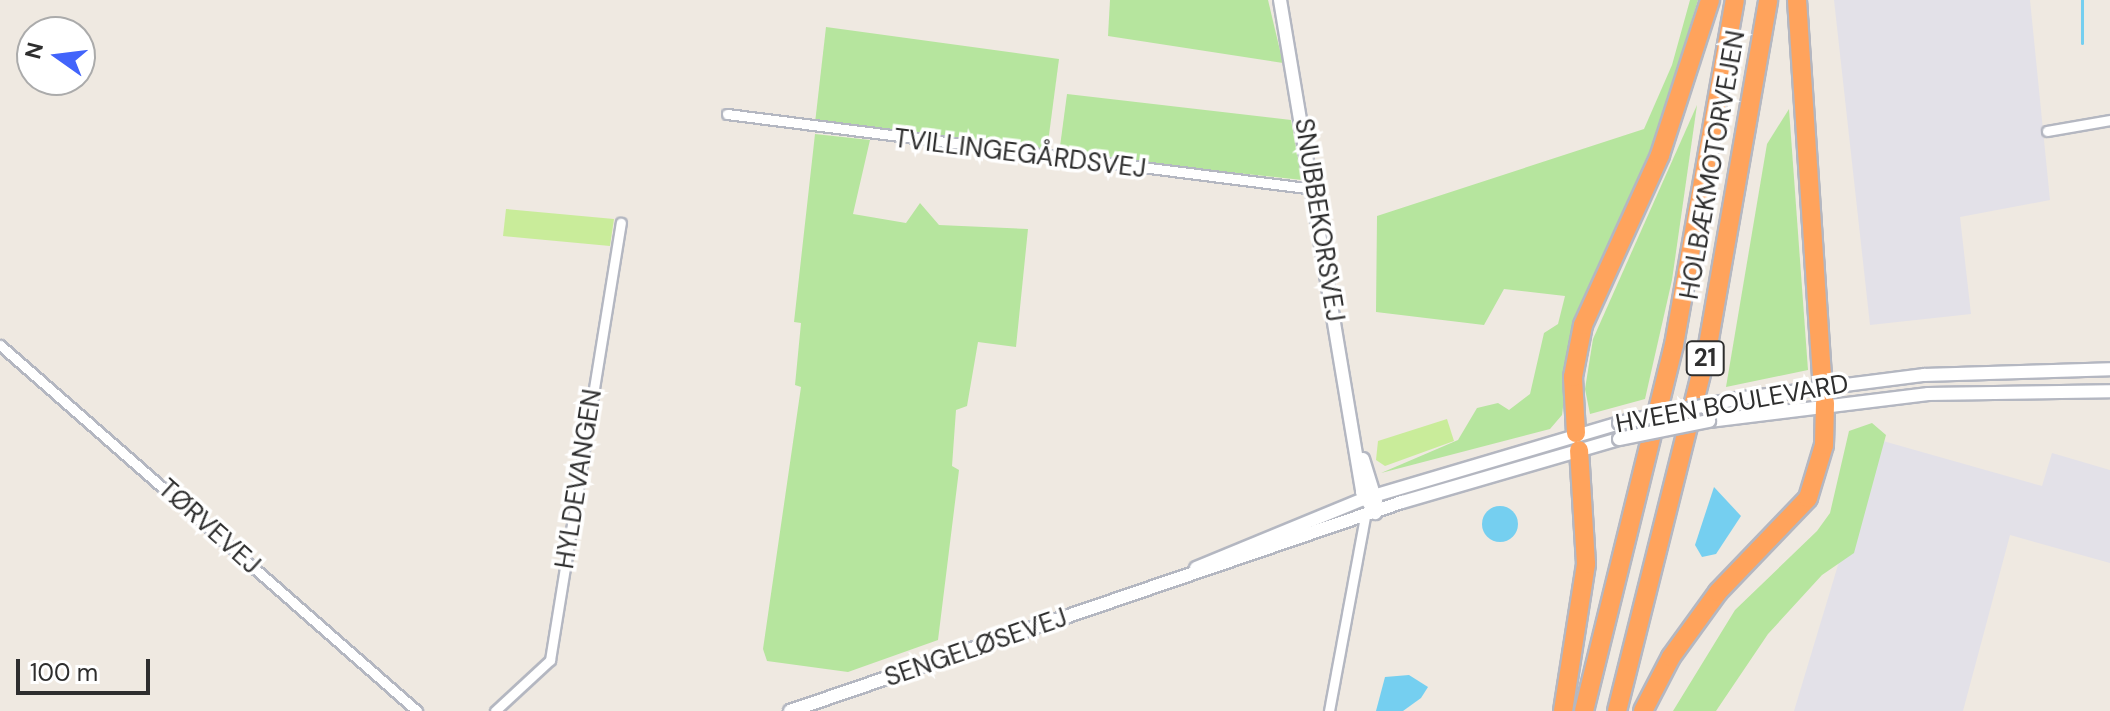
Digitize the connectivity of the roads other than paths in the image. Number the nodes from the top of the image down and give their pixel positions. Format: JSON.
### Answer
{"nodes":[{"id":1,"x":1280,"y":0,"type":"edge"},
{"id":2,"x":1710,"y":0,"type":"edge"},
{"id":3,"x":1735,"y":0,"type":"edge"},
{"id":4,"x":1768,"y":0,"type":"edge"},
{"id":5,"x":1797,"y":0,"type":"edge"},
{"id":6,"x":727,"y":114,"type":"dead end"},
{"id":7,"x":2110,"y":120,"type":"edge"},
{"id":8,"x":2047,"y":131,"type":"dead end"},
{"id":9,"x":1314,"y":189,"type":"junction"},
{"id":10,"x":621,"y":223,"type":"dead end"},
{"id":11,"x":0,"y":345,"type":"edge"},
{"id":12,"x":2110,"y":369,"type":"edge"},
{"id":13,"x":2110,"y":391,"type":"edge"},
{"id":14,"x":1824,"y":395,"type":"junction"},
{"id":15,"x":1356,"y":441,"type":"junction"},
{"id":16,"x":1578,"y":441,"type":"junction"},
{"id":17,"x":1377,"y":494,"type":"junction"},
{"id":18,"x":1363,"y":499,"type":"junction"},
{"id":19,"x":1370,"y":514,"type":"junction"},
{"id":20,"x":1161,"y":585,"type":"junction"},
{"id":21,"x":417,"y":711,"type":"edge"},
{"id":22,"x":495,"y":711,"type":"edge"},
{"id":23,"x":790,"y":711,"type":"edge"},
{"id":24,"x":1329,"y":711,"type":"edge"},
{"id":25,"x":1563,"y":711,"type":"edge"},
{"id":26,"x":1584,"y":711,"type":"edge"},
{"id":27,"x":1617,"y":711,"type":"edge"},
{"id":28,"x":1643,"y":711,"type":"edge"}],
"edges":[{"from":1,"to":9,"type":"street","name":"SNUBBEKORSVEJ"},
{"from":2,"to":16,"type":"highway"},
{"from":3,"to":26,"type":"highway","name":"HOLBÆKMOTORVEJEN","number":"21"},
{"from":4,"to":27,"type":"highway","name":"HOLBÆKMOTORVEJEN","number":"21"},
{"from":5,"to":14,"type":"highway"},
{"from":6,"to":9,"type":"street","name":"TVILLINGEGÅRDSVEJ"},
{"from":7,"to":8,"type":"street"},
{"from":9,"to":15,"type":"street","name":"SNUBBEKORSVEJ"},
{"from":10,"to":22,"type":"street","name":"HYLDEVANGEN"},
{"from":11,"to":21,"type":"street","name":"TØRVEVEJ"},
{"from":12,"to":14,"type":"street","name":"HVEEN BOULEVARD"},
{"from":13,"to":14,"type":"street","name":"HVEEN BOULEVARD"},
{"from":14,"to":16,"type":"street","name":"HVEEN BOULEVARD","bridge":true},
{"from":14,"to":16,"type":"street","name":"HVEEN BOULEVARD","bridge":true},
{"from":14,"to":28,"type":"highway"},
{"from":15,"to":17,"type":"street","name":"SNUBBEKORSVEJ"},
{"from":15,"to":18,"type":"street","name":"SNUBBEKORSVEJ"},
{"from":16,"to":17,"type":"street","name":"HVEEN BOULEVARD"},
{"from":16,"to":19,"type":"street","name":"HVEEN BOULEVARD"},
{"from":16,"to":25,"type":"highway"},
{"from":17,"to":18,"type":"street","name":"HVEEN BOULEVARD"},
{"from":17,"to":19,"type":"street","name":"SNUBBEKORSVEJ"},
{"from":18,"to":19,"type":"street"},
{"from":18,"to":20,"type":"street","name":"SENGELØSEVEJ"},
{"from":19,"to":20,"type":"street","name":"SENGELØSEVEJ"},
{"from":19,"to":24,"type":"street"},
{"from":20,"to":23,"type":"street","name":"SENGELØSEVEJ"}]}
